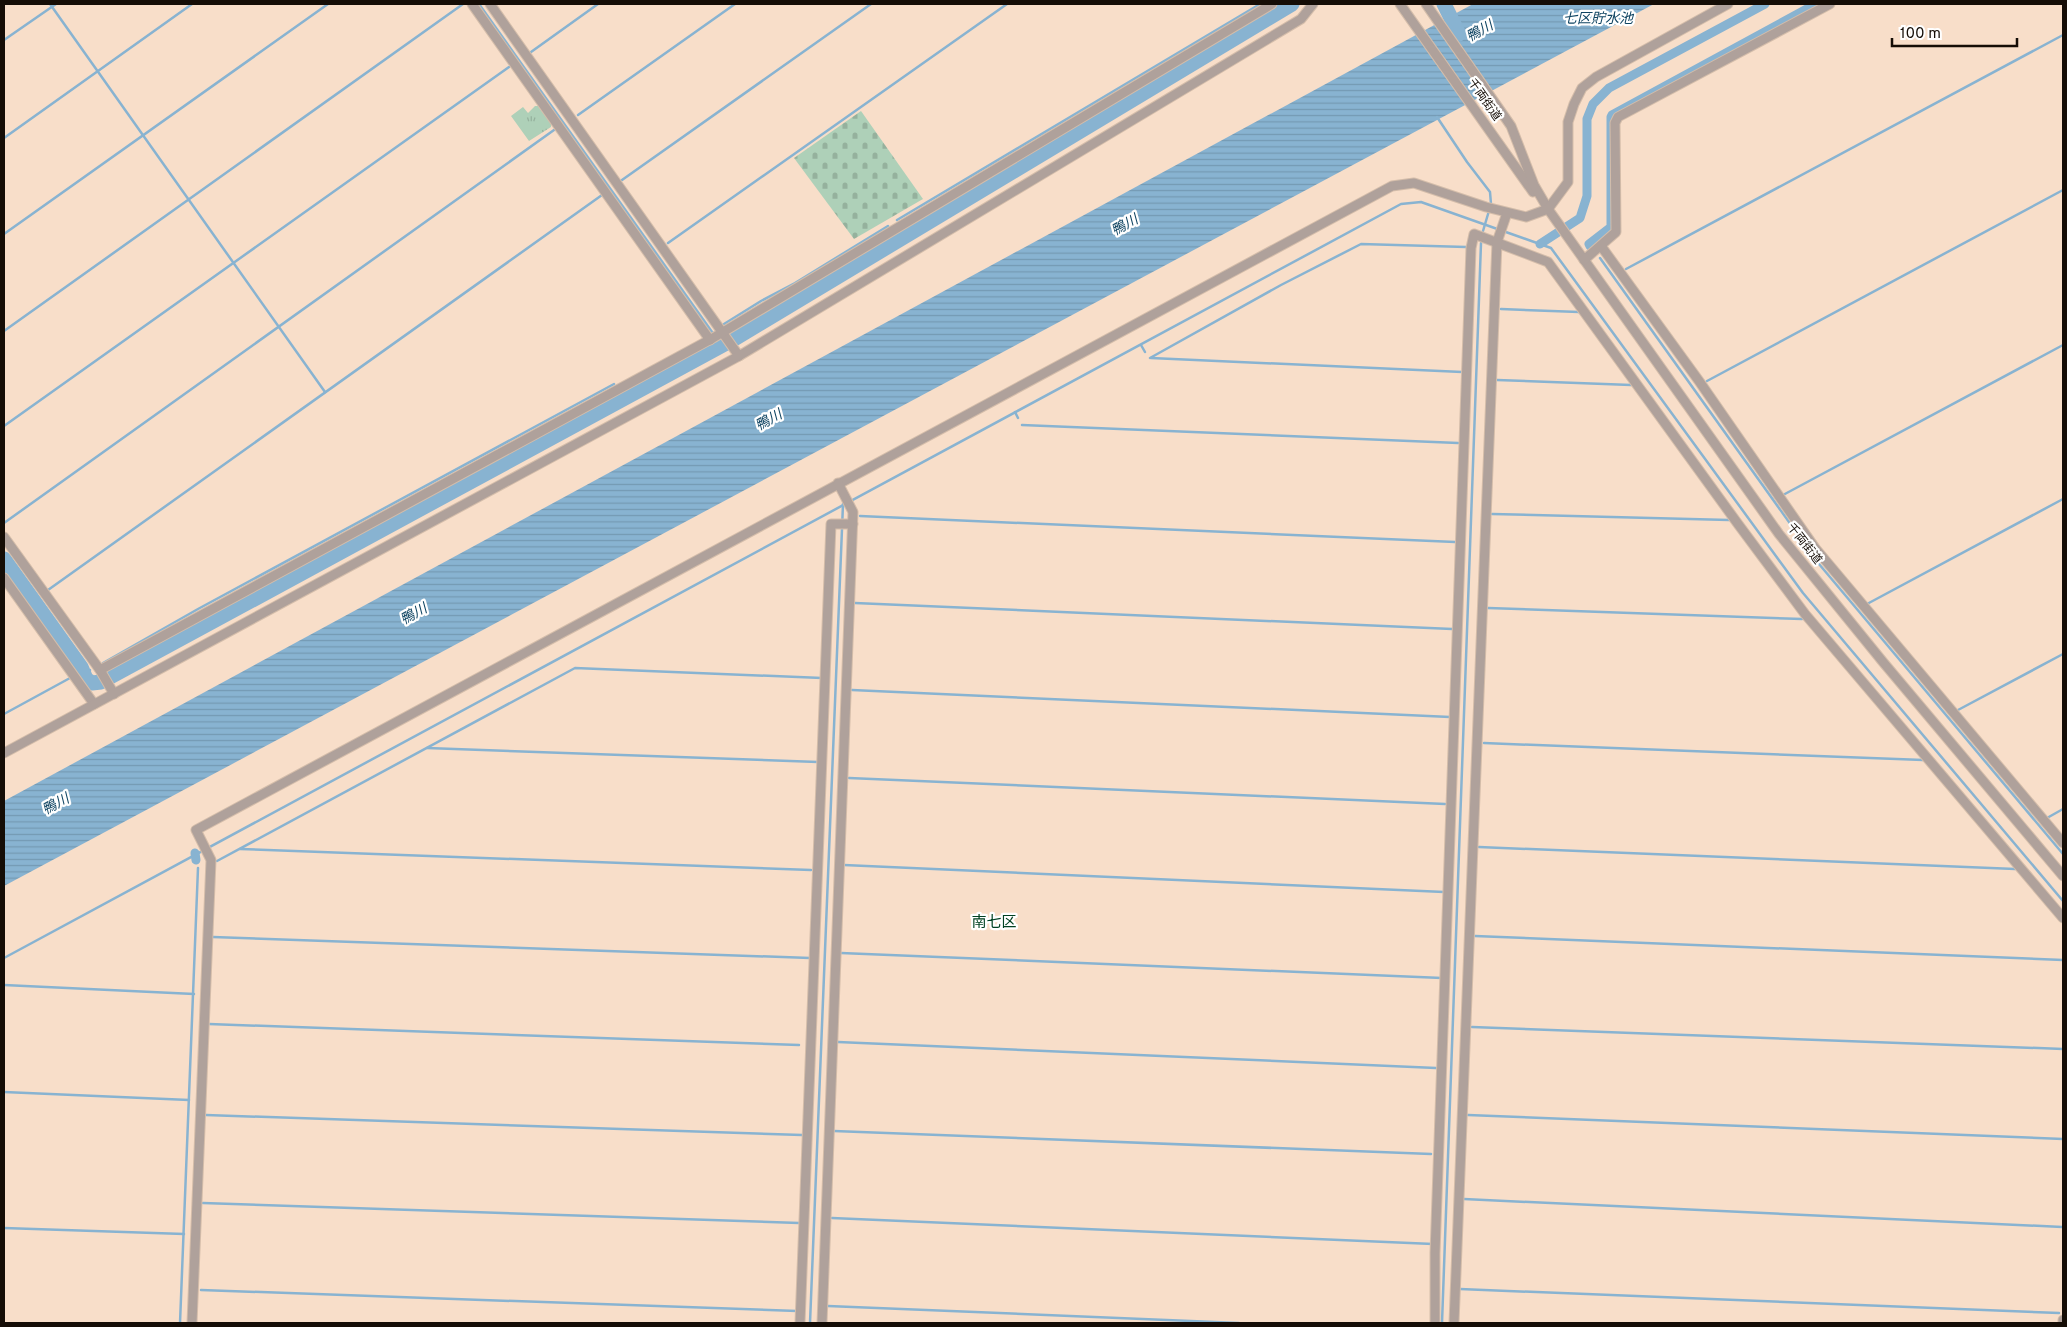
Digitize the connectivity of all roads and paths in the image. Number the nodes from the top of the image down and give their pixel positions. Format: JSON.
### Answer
{"nodes":[{"id":1,"x":472,"y":4,"type":"edge"},
{"id":2,"x":490,"y":4,"type":"edge"},
{"id":3,"x":1272,"y":4,"type":"edge"},
{"id":4,"x":1313,"y":4,"type":"edge"},
{"id":5,"x":1400,"y":4,"type":"edge"},
{"id":6,"x":1426,"y":4,"type":"edge"},
{"id":7,"x":1728,"y":4,"type":"edge"},
{"id":8,"x":1830,"y":4,"type":"edge"},
{"id":9,"x":1548,"y":209,"type":"junction"},
{"id":10,"x":1506,"y":217,"type":"junction"},
{"id":11,"x":1498,"y":240,"type":"junction"},
{"id":12,"x":1601,"y":246,"type":"junction"},
{"id":13,"x":1584,"y":260,"type":"junction"},
{"id":14,"x":721,"y":338,"type":"junction"},
{"id":15,"x":739,"y":356,"type":"junction"},
{"id":16,"x":840,"y":485,"type":"junction"},
{"id":17,"x":846,"y":524,"type":"junction"},
{"id":18,"x":4,"y":537,"type":"edge"},
{"id":19,"x":4,"y":578,"type":"edge"},
{"id":20,"x":102,"y":672,"type":"junction"},
{"id":21,"x":114,"y":694,"type":"junction"},
{"id":22,"x":94,"y":704,"type":"junction"},
{"id":23,"x":4,"y":753,"type":"edge"},
{"id":24,"x":2063,"y":843,"type":"edge"},
{"id":25,"x":2063,"y":876,"type":"edge"},
{"id":26,"x":2063,"y":918,"type":"edge"},
{"id":27,"x":192,"y":1323,"type":"edge"},
{"id":28,"x":800,"y":1323,"type":"edge"},
{"id":29,"x":822,"y":1323,"type":"edge"},
{"id":30,"x":1435,"y":1323,"type":"edge"},
{"id":31,"x":1454,"y":1323,"type":"edge"}],
"edges":[{"from":1,"to":14,"type":"street"},
{"from":2,"to":14,"type":"street"},
{"from":3,"to":14,"type":"street"},
{"from":4,"to":15,"type":"street"},
{"from":5,"to":9,"type":"street","name":"千両街道"},
{"from":6,"to":9,"type":"street","name":"千両街道"},
{"from":7,"to":9,"type":"street"},
{"from":8,"to":12,"type":"street"},
{"from":9,"to":10,"type":"street"},
{"from":9,"to":13,"type":"street","name":"千両街道"},
{"from":10,"to":11,"type":"street"},
{"from":10,"to":16,"type":"street"},
{"from":11,"to":26,"type":"street"},
{"from":11,"to":30,"type":"street"},
{"from":11,"to":31,"type":"street"},
{"from":12,"to":13,"type":"street"},
{"from":12,"to":24,"type":"street"},
{"from":13,"to":25,"type":"street","name":"千両街道"},
{"from":14,"to":15,"type":"street"},
{"from":14,"to":20,"type":"street"},
{"from":15,"to":21,"type":"street"},
{"from":16,"to":17,"type":"street"},
{"from":16,"to":27,"type":"street"},
{"from":17,"to":28,"type":"street"},
{"from":17,"to":29,"type":"street"},
{"from":18,"to":20,"type":"street"},
{"from":19,"to":22,"type":"street"},
{"from":20,"to":21,"type":"street"},
{"from":21,"to":22,"type":"street"},
{"from":22,"to":23,"type":"street"}]}
